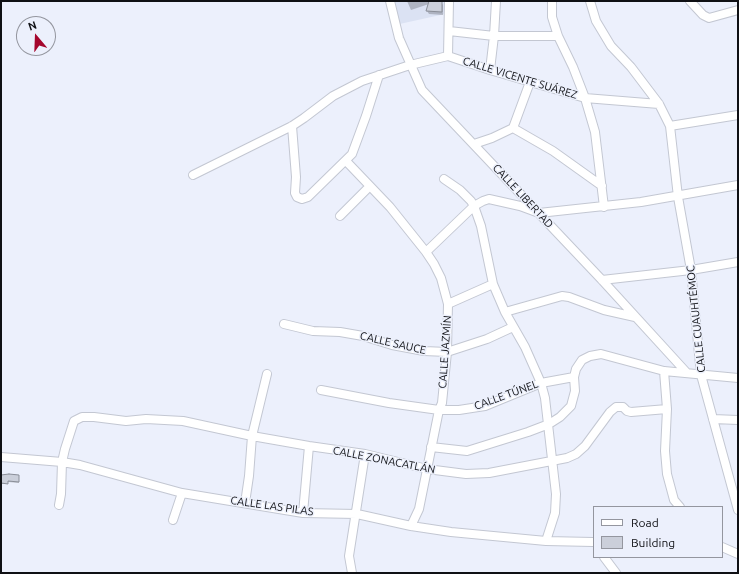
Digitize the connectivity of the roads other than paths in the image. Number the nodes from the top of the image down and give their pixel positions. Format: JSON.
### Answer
{"nodes":[{"id":1,"x":390,"y":1,"type":"edge"},
{"id":2,"x":449,"y":1,"type":"edge"},
{"id":3,"x":496,"y":1,"type":"edge"},
{"id":4,"x":552,"y":1,"type":"edge"},
{"id":5,"x":590,"y":1,"type":"edge"},
{"id":6,"x":690,"y":1,"type":"edge"},
{"id":7,"x":738,"y":10,"type":"edge"},
{"id":8,"x":449,"y":31,"type":"junction"},
{"id":9,"x":494,"y":36,"type":"junction"},
{"id":10,"x":558,"y":36,"type":"junction"},
{"id":11,"x":448,"y":56,"type":"junction"},
{"id":12,"x":410,"y":64,"type":"junction"},
{"id":13,"x":490,"y":70,"type":"junction"},
{"id":14,"x":384,"y":73,"type":"junction"},
{"id":15,"x":530,"y":82,"type":"junction"},
{"id":16,"x":585,"y":98,"type":"junction"},
{"id":17,"x":659,"y":104,"type":"junction"},
{"id":18,"x":738,"y":115,"type":"edge"},
{"id":19,"x":292,"y":126,"type":"junction"},
{"id":20,"x":670,"y":126,"type":"junction"},
{"id":21,"x":513,"y":128,"type":"junction"},
{"id":22,"x":474,"y":144,"type":"junction"},
{"id":23,"x":346,"y":161,"type":"junction"},
{"id":24,"x":193,"y":175,"type":"dead end"},
{"id":25,"x":444,"y":179,"type":"dead end"},
{"id":26,"x":738,"y":185,"type":"edge"},
{"id":27,"x":370,"y":186,"type":"junction"},
{"id":28,"x":602,"y":186,"type":"junction"},
{"id":29,"x":678,"y":197,"type":"junction"},
{"id":30,"x":474,"y":206,"type":"junction"},
{"id":31,"x":604,"y":206,"type":"junction"},
{"id":32,"x":539,"y":213,"type":"junction"},
{"id":33,"x":340,"y":216,"type":"dead end"},
{"id":34,"x":426,"y":252,"type":"junction"},
{"id":35,"x":738,"y":262,"type":"edge"},
{"id":36,"x":691,"y":270,"type":"junction"},
{"id":37,"x":602,"y":280,"type":"junction"},
{"id":38,"x":493,"y":284,"type":"junction"},
{"id":39,"x":448,"y":304,"type":"junction"},
{"id":40,"x":505,"y":312,"type":"junction"},
{"id":41,"x":635,"y":317,"type":"junction"},
{"id":42,"x":284,"y":324,"type":"dead end"},
{"id":43,"x":513,"y":327,"type":"junction"},
{"id":44,"x":447,"y":352,"type":"junction"},
{"id":45,"x":664,"y":371,"type":"junction"},
{"id":46,"x":687,"y":373,"type":"junction"},
{"id":47,"x":267,"y":374,"type":"dead end"},
{"id":48,"x":701,"y":374,"type":"junction"},
{"id":49,"x":574,"y":377,"type":"junction"},
{"id":50,"x":738,"y":378,"type":"edge"},
{"id":51,"x":541,"y":383,"type":"junction"},
{"id":52,"x":321,"y":390,"type":"dead end"},
{"id":53,"x":667,"y":409,"type":"junction"},
{"id":54,"x":439,"y":410,"type":"junction"},
{"id":55,"x":713,"y":419,"type":"junction"},
{"id":56,"x":738,"y":420,"type":"edge"},
{"id":57,"x":549,"y":424,"type":"junction"},
{"id":58,"x":252,"y":436,"type":"junction"},
{"id":59,"x":309,"y":446,"type":"junction"},
{"id":60,"x":431,"y":447,"type":"junction"},
{"id":61,"x":365,"y":454,"type":"junction"},
{"id":62,"x":1,"y":458,"type":"edge"},
{"id":63,"x":551,"y":460,"type":"junction"},
{"id":64,"x":62,"y":462,"type":"junction"},
{"id":65,"x":427,"y":469,"type":"junction"},
{"id":66,"x":182,"y":493,"type":"junction"},
{"id":67,"x":737,"y":501,"type":"edge"},
{"id":68,"x":245,"y":503,"type":"junction"},
{"id":69,"x":59,"y":505,"type":"dead end"},
{"id":70,"x":679,"y":506,"type":"edge"},
{"id":71,"x":738,"y":510,"type":"edge"},
{"id":72,"x":303,"y":513,"type":"junction"},
{"id":73,"x":356,"y":514,"type":"junction"},
{"id":74,"x":174,"y":520,"type":"dead end"},
{"id":75,"x":411,"y":526,"type":"junction"},
{"id":76,"x":546,"y":541,"type":"junction"},
{"id":77,"x":593,"y":542,"type":"edge"},
{"id":78,"x":723,"y":547,"type":"edge"},
{"id":79,"x":738,"y":554,"type":"edge"},
{"id":80,"x":605,"y":558,"type":"edge"},
{"id":81,"x":352,"y":573,"type":"edge"},
{"id":82,"x":616,"y":573,"type":"edge"}],
"edges":[{"from":1,"to":12,"type":"street","name":"CALLE LIBERTAD"},
{"from":2,"to":8,"type":"street"},
{"from":3,"to":9,"type":"street"},
{"from":4,"to":10,"type":"street"},
{"from":5,"to":17,"type":"street"},
{"from":6,"to":7,"type":"street"},
{"from":8,"to":9,"type":"street"},
{"from":8,"to":11,"type":"street"},
{"from":9,"to":10,"type":"street"},
{"from":9,"to":13,"type":"street"},
{"from":10,"to":16,"type":"street"},
{"from":11,"to":12,"type":"street","name":"CALLE VICENTE SUÁREZ"},
{"from":11,"to":13,"type":"street","name":"CALLE VICENTE SUÁREZ"},
{"from":12,"to":14,"type":"street","name":"CALLE VICENTE SUÁREZ"},
{"from":12,"to":22,"type":"street","name":"CALLE LIBERTAD"},
{"from":13,"to":15,"type":"street","name":"CALLE VICENTE SUÁREZ"},
{"from":14,"to":19,"type":"street","name":"CALLE VICENTE SUÁREZ"},
{"from":14,"to":23,"type":"street"},
{"from":15,"to":16,"type":"street","name":"CALLE VICENTE SUÁREZ"},
{"from":15,"to":21,"type":"street"},
{"from":16,"to":17,"type":"street","name":"CALLE VICENTE SUÁREZ"},
{"from":16,"to":28,"type":"street"},
{"from":17,"to":20,"type":"street"},
{"from":18,"to":20,"type":"street"},
{"from":19,"to":23,"type":"street"},
{"from":19,"to":24,"type":"street","name":"CALLE VICENTE SUÁREZ"},
{"from":20,"to":29,"type":"street","name":"CALLE CUAUHTÉMOC"},
{"from":21,"to":22,"type":"street"},
{"from":21,"to":28,"type":"street"},
{"from":22,"to":32,"type":"street","name":"CALLE LIBERTAD"},
{"from":23,"to":27,"type":"street","name":"CALLE JAZMÍN"},
{"from":25,"to":30,"type":"street"},
{"from":26,"to":29,"type":"street"},
{"from":27,"to":33,"type":"street"},
{"from":27,"to":34,"type":"street","name":"CALLE JAZMÍN"},
{"from":28,"to":31,"type":"street"},
{"from":29,"to":31,"type":"street"},
{"from":29,"to":36,"type":"street","name":"CALLE CUAUHTÉMOC"},
{"from":30,"to":32,"type":"street"},
{"from":30,"to":34,"type":"street"},
{"from":30,"to":38,"type":"street"},
{"from":31,"to":32,"type":"street"},
{"from":32,"to":37,"type":"street","name":"CALLE LIBERTAD"},
{"from":34,"to":39,"type":"street","name":"CALLE JAZMÍN"},
{"from":35,"to":36,"type":"street"},
{"from":36,"to":37,"type":"street"},
{"from":36,"to":48,"type":"street","name":"CALLE CUAUHTÉMOC"},
{"from":37,"to":41,"type":"street","name":"CALLE LIBERTAD"},
{"from":38,"to":39,"type":"street"},
{"from":38,"to":40,"type":"street"},
{"from":39,"to":44,"type":"street","name":"CALLE JAZMÍN"},
{"from":40,"to":41,"type":"street"},
{"from":40,"to":43,"type":"street"},
{"from":41,"to":46,"type":"street","name":"CALLE LIBERTAD"},
{"from":42,"to":44,"type":"street","name":"CALLE SAUCE"},
{"from":43,"to":44,"type":"street","name":"CALLE SAUCE"},
{"from":43,"to":51,"type":"street"},
{"from":44,"to":54,"type":"street","name":"CALLE JAZMÍN"},
{"from":45,"to":46,"type":"street"},
{"from":45,"to":49,"type":"street"},
{"from":45,"to":53,"type":"street"},
{"from":46,"to":48,"type":"street"},
{"from":47,"to":58,"type":"street"},
{"from":48,"to":50,"type":"street"},
{"from":48,"to":55,"type":"street","name":"CALLE CUAUHTÉMOC"},
{"from":49,"to":51,"type":"street","name":"CALLE TÚNEL"},
{"from":49,"to":57,"type":"street"},
{"from":51,"to":54,"type":"street","name":"CALLE TÚNEL"},
{"from":51,"to":57,"type":"street"},
{"from":52,"to":54,"type":"street","name":"CALLE TÚNEL"},
{"from":53,"to":63,"type":"street","name":"CALLE ZONACATLÁN"},
{"from":53,"to":70,"type":"street"},
{"from":54,"to":60,"type":"street","name":"CALLE JAZMÍN"},
{"from":55,"to":56,"type":"street"},
{"from":55,"to":67,"type":"street","name":"CALLE CUAUHTÉMOC"},
{"from":57,"to":60,"type":"street"},
{"from":57,"to":63,"type":"street"},
{"from":58,"to":59,"type":"street","name":"CALLE ZONACATLÁN"},
{"from":58,"to":64,"type":"street","name":"CALLE ZONACATLÁN"},
{"from":58,"to":68,"type":"street"},
{"from":59,"to":61,"type":"street","name":"CALLE ZONACATLÁN"},
{"from":59,"to":72,"type":"street"},
{"from":60,"to":65,"type":"street","name":"CALLE JAZMÍN"},
{"from":61,"to":65,"type":"street","name":"CALLE ZONACATLÁN"},
{"from":61,"to":73,"type":"street"},
{"from":62,"to":64,"type":"street","name":"CALLE LAS PILAS"},
{"from":63,"to":65,"type":"street","name":"CALLE ZONACATLÁN"},
{"from":63,"to":76,"type":"street"},
{"from":64,"to":66,"type":"street","name":"CALLE LAS PILAS"},
{"from":64,"to":69,"type":"street"},
{"from":65,"to":75,"type":"street","name":"CALLE JAZMÍN"},
{"from":66,"to":68,"type":"street","name":"CALLE LAS PILAS"},
{"from":66,"to":74,"type":"street"},
{"from":67,"to":71,"type":"street","name":"CALLE CUAUHTÉMOC"},
{"from":68,"to":72,"type":"street","name":"CALLE LAS PILAS"},
{"from":72,"to":73,"type":"street","name":"CALLE LAS PILAS"},
{"from":73,"to":75,"type":"street","name":"CALLE LAS PILAS"},
{"from":73,"to":81,"type":"street"},
{"from":75,"to":76,"type":"street","name":"CALLE LAS PILAS"},
{"from":76,"to":77,"type":"street","name":"CALLE LAS PILAS"},
{"from":78,"to":79,"type":"street"},
{"from":80,"to":82,"type":"street"}]}
